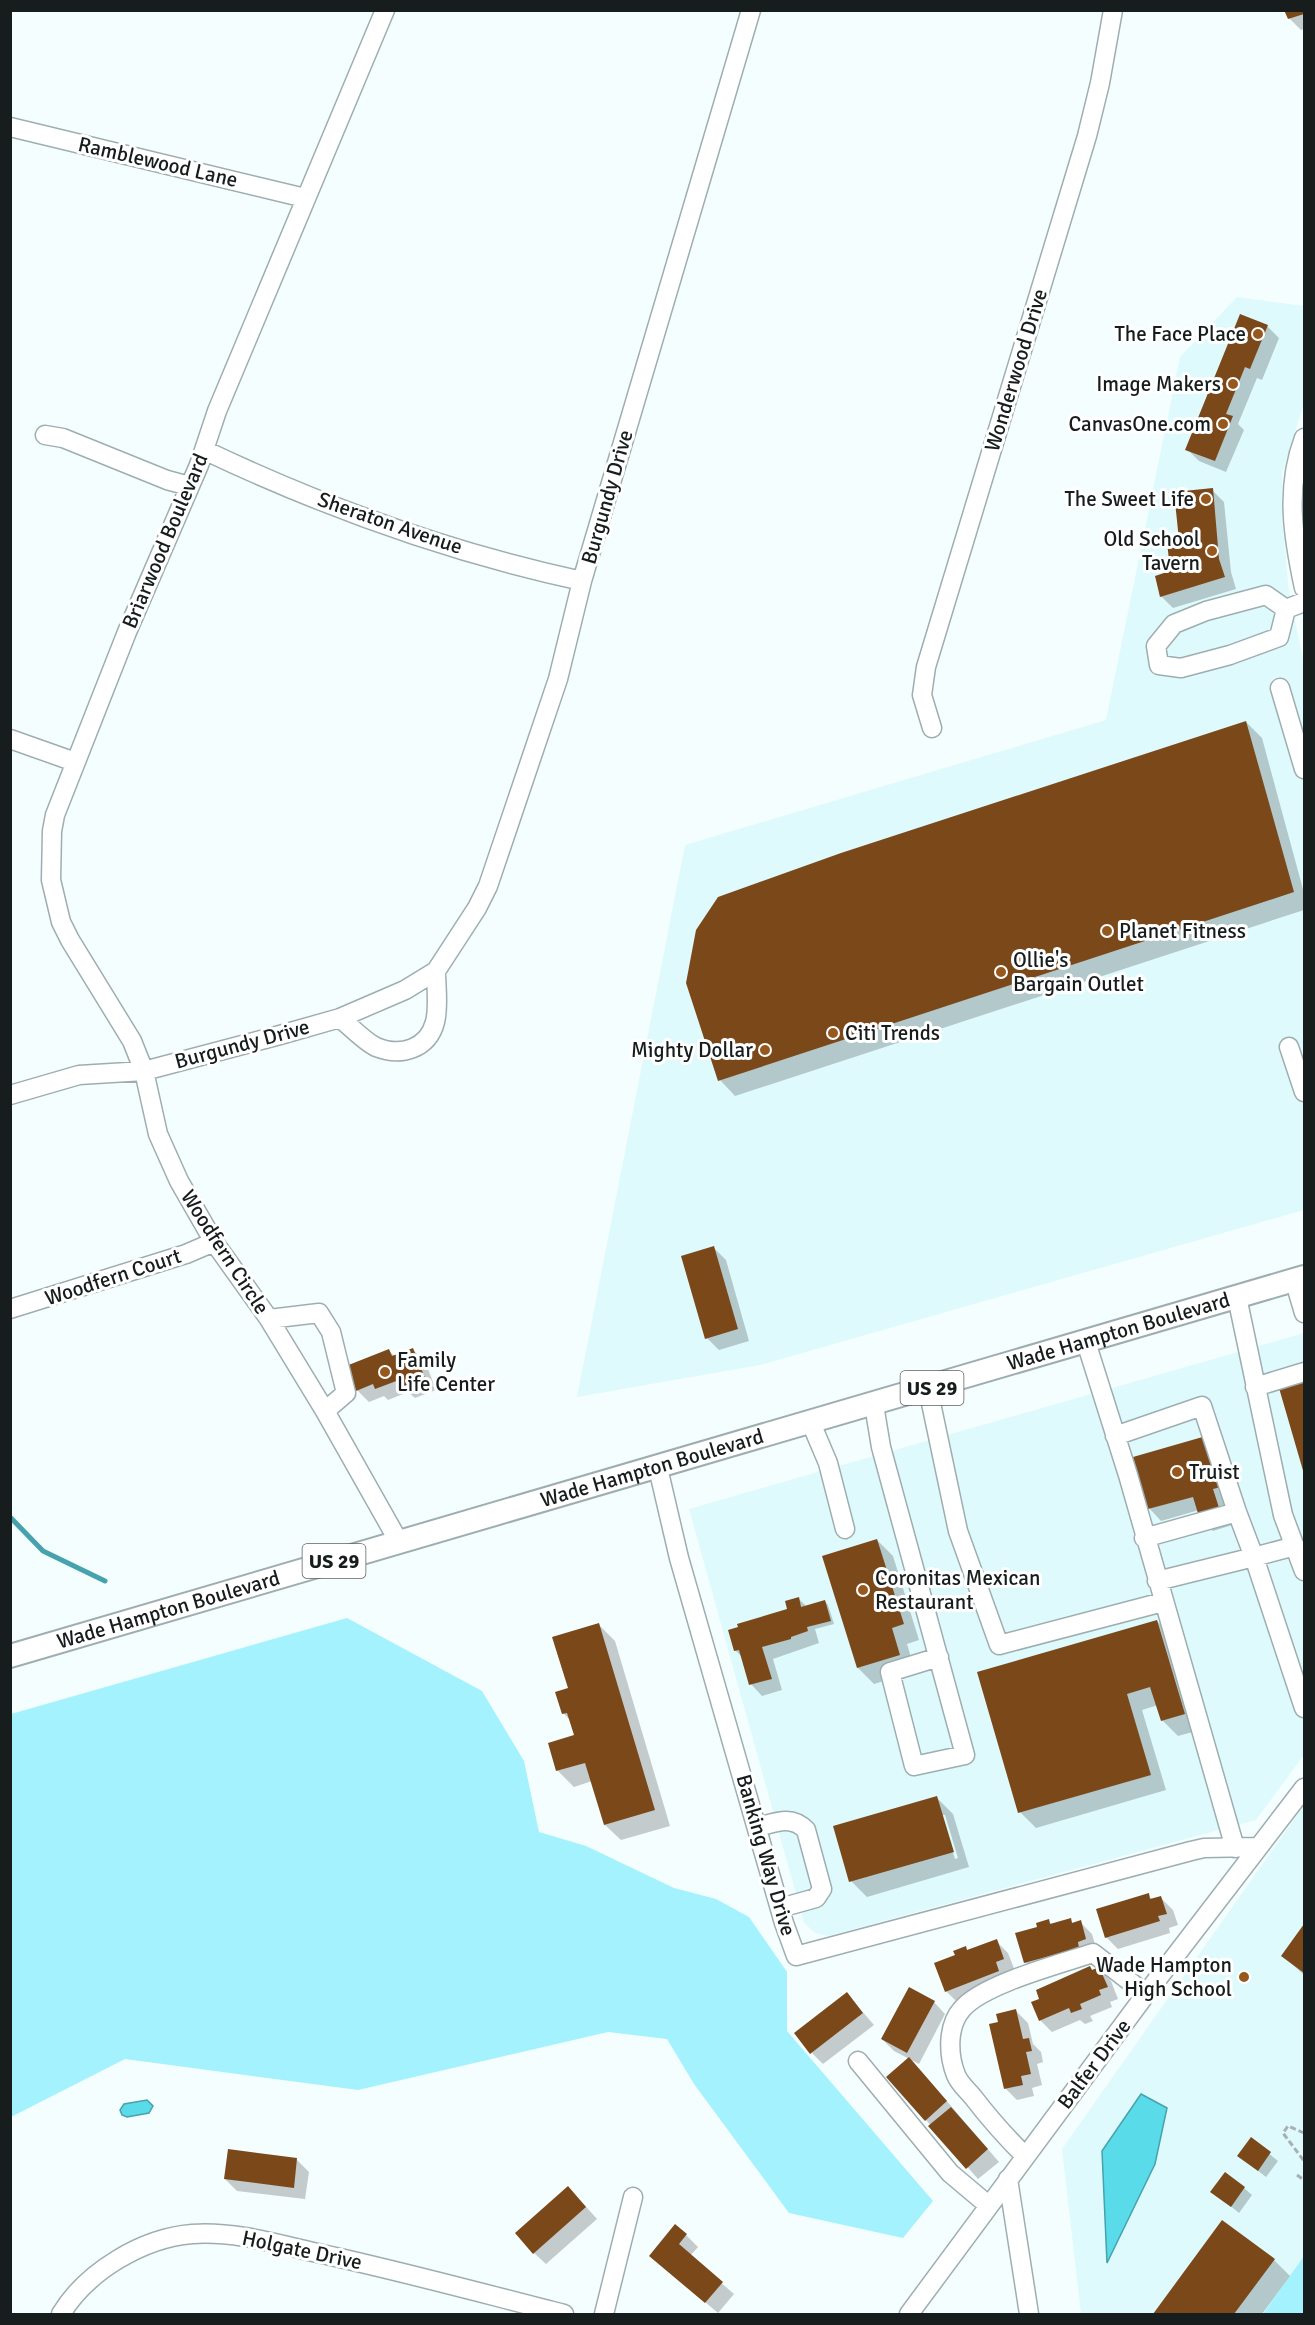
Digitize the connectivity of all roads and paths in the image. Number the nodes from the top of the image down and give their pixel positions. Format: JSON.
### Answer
{"nodes":[{"id":1,"x":385,"y":10,"type":"edge"},
{"id":2,"x":751,"y":10,"type":"edge"},
{"id":3,"x":1113,"y":10,"type":"edge"},
{"id":4,"x":10,"y":128,"type":"edge"},
{"id":5,"x":305,"y":198,"type":"junction"},
{"id":6,"x":45,"y":435,"type":"dead end"},
{"id":7,"x":1305,"y":438,"type":"edge"},
{"id":8,"x":204,"y":450,"type":"junction"},
{"id":9,"x":189,"y":486,"type":"junction"},
{"id":10,"x":582,"y":581,"type":"junction"},
{"id":11,"x":1305,"y":588,"type":"edge"},
{"id":12,"x":1305,"y":602,"type":"edge"},
{"id":13,"x":1286,"y":609,"type":"junction"},
{"id":14,"x":1280,"y":688,"type":"dead end"},
{"id":15,"x":932,"y":728,"type":"dead end"},
{"id":16,"x":10,"y":739,"type":"edge"},
{"id":17,"x":75,"y":762,"type":"junction"},
{"id":18,"x":1305,"y":769,"type":"edge"},
{"id":19,"x":436,"y":971,"type":"junction"},
{"id":20,"x":340,"y":1018,"type":"junction"},
{"id":21,"x":1289,"y":1047,"type":"dead end"},
{"id":22,"x":144,"y":1071,"type":"junction"},
{"id":23,"x":1305,"y":1092,"type":"edge"},
{"id":24,"x":10,"y":1095,"type":"edge"},
{"id":25,"x":214,"y":1242,"type":"junction"},
{"id":26,"x":1301,"y":1276,"type":"edge"},
{"id":27,"x":1237,"y":1297,"type":"junction"},
{"id":28,"x":10,"y":1309,"type":"edge"},
{"id":29,"x":1305,"y":1313,"type":"edge"},
{"id":30,"x":269,"y":1319,"type":"junction"},
{"id":31,"x":1086,"y":1342,"type":"junction"},
{"id":32,"x":1305,"y":1372,"type":"edge"},
{"id":33,"x":1255,"y":1387,"type":"junction"},
{"id":34,"x":928,"y":1389,"type":"junction"},
{"id":35,"x":874,"y":1405,"type":"junction"},
{"id":36,"x":326,"y":1411,"type":"junction"},
{"id":37,"x":811,"y":1423,"type":"junction"},
{"id":38,"x":1115,"y":1436,"type":"junction"},
{"id":39,"x":658,"y":1468,"type":"junction"},
{"id":40,"x":1237,"y":1512,"type":"junction"},
{"id":41,"x":845,"y":1529,"type":"dead end"},
{"id":42,"x":1144,"y":1538,"type":"junction"},
{"id":43,"x":399,"y":1542,"type":"junction"},
{"id":44,"x":1295,"y":1546,"type":"junction"},
{"id":45,"x":1254,"y":1557,"type":"junction"},
{"id":46,"x":1305,"y":1570,"type":"edge"},
{"id":47,"x":1157,"y":1581,"type":"junction"},
{"id":48,"x":1163,"y":1602,"type":"junction"},
{"id":49,"x":10,"y":1656,"type":"edge"},
{"id":50,"x":939,"y":1657,"type":"junction"},
{"id":51,"x":1305,"y":1708,"type":"edge"},
{"id":52,"x":1305,"y":1788,"type":"edge"},
{"id":53,"x":758,"y":1827,"type":"junction"},
{"id":54,"x":1257,"y":1847,"type":"junction"},
{"id":55,"x":1234,"y":1848,"type":"junction"},
{"id":56,"x":780,"y":1908,"type":"junction"},
{"id":57,"x":1146,"y":1994,"type":"junction"},
{"id":58,"x":858,"y":2061,"type":"dead end"},
{"id":59,"x":1305,"y":2133,"type":"edge"},
{"id":60,"x":1025,"y":2156,"type":"junction"},
{"id":61,"x":1305,"y":2161,"type":"edge"},
{"id":62,"x":1297,"y":2175,"type":"dead end"},
{"id":63,"x":1008,"y":2179,"type":"junction"},
{"id":64,"x":1305,"y":2180,"type":"edge"},
{"id":65,"x":633,"y":2197,"type":"dead end"},
{"id":66,"x":988,"y":2205,"type":"junction"},
{"id":67,"x":61,"y":2314,"type":"edge"},
{"id":68,"x":564,"y":2314,"type":"edge"},
{"id":69,"x":604,"y":2314,"type":"edge"},
{"id":70,"x":909,"y":2314,"type":"edge"},
{"id":71,"x":1029,"y":2314,"type":"edge"}],
"edges":[{"from":1,"to":5,"type":"street","name":"Briarwood Boulevard"},
{"from":2,"to":10,"type":"street","name":"Burgundy Drive"},
{"from":3,"to":15,"type":"street","name":"Wonderwood Drive"},
{"from":4,"to":5,"type":"street","name":"Ramblewood Lane"},
{"from":5,"to":8,"type":"street","name":"Briarwood Boulevard"},
{"from":6,"to":9,"type":"street"},
{"from":7,"to":11,"type":"street"},
{"from":8,"to":9,"type":"street","name":"Briarwood Boulevard"},
{"from":8,"to":10,"type":"street","name":"Sheraton Avenue"},
{"from":9,"to":17,"type":"street","name":"Briarwood Boulevard"},
{"from":10,"to":19,"type":"street","name":"Burgundy Drive"},
{"from":12,"to":13,"type":"street"},
{"from":13,"to":13,"type":"street"},
{"from":14,"to":18,"type":"street"},
{"from":16,"to":17,"type":"street"},
{"from":17,"to":22,"type":"street","name":"Briarwood Boulevard"},
{"from":19,"to":20,"type":"street","name":"Burgundy Drive"},
{"from":19,"to":20,"type":"street"},
{"from":20,"to":22,"type":"street","name":"Burgundy Drive"},
{"from":21,"to":23,"type":"street"},
{"from":22,"to":24,"type":"street"},
{"from":22,"to":25,"type":"street","name":"Woodfern Circle"},
{"from":25,"to":28,"type":"street","name":"Woodfern Court"},
{"from":25,"to":30,"type":"street","name":"Woodfern Circle"},
{"from":26,"to":27,"type":"main road","name":"Wade Hampton Boulevard","number":"US 29"},
{"from":26,"to":29,"type":"street"},
{"from":27,"to":31,"type":"main road","name":"Wade Hampton Boulevard","number":"US 29"},
{"from":27,"to":33,"type":"street"},
{"from":30,"to":36,"type":"street","name":"Woodfern Circle"},
{"from":30,"to":36,"type":"street"},
{"from":31,"to":34,"type":"main road","name":"Wade Hampton Boulevard","number":"US 29"},
{"from":31,"to":38,"type":"street"},
{"from":32,"to":33,"type":"street"},
{"from":33,"to":44,"type":"street"},
{"from":34,"to":35,"type":"main road","name":"Wade Hampton Boulevard","number":"US 29"},
{"from":34,"to":48,"type":"street"},
{"from":35,"to":37,"type":"main road","name":"Wade Hampton Boulevard","number":"US 29"},
{"from":35,"to":50,"type":"street"},
{"from":36,"to":43,"type":"street","name":"Woodfern Circle"},
{"from":37,"to":39,"type":"main road","name":"Wade Hampton Boulevard","number":"US 29"},
{"from":37,"to":41,"type":"street"},
{"from":38,"to":40,"type":"street"},
{"from":38,"to":42,"type":"street"},
{"from":39,"to":43,"type":"main road","name":"Wade Hampton Boulevard","number":"US 29"},
{"from":39,"to":53,"type":"street","name":"Banking Way Drive"},
{"from":40,"to":42,"type":"street"},
{"from":40,"to":45,"type":"street"},
{"from":42,"to":47,"type":"street"},
{"from":43,"to":49,"type":"main road","name":"Wade Hampton Boulevard","number":"US 29"},
{"from":44,"to":45,"type":"street"},
{"from":44,"to":46,"type":"street"},
{"from":45,"to":47,"type":"street"},
{"from":45,"to":51,"type":"street"},
{"from":47,"to":48,"type":"street"},
{"from":48,"to":55,"type":"street"},
{"from":50,"to":50,"type":"street"},
{"from":52,"to":54,"type":"street","name":"Balfer Drive"},
{"from":53,"to":56,"type":"street","name":"Banking Way Drive"},
{"from":53,"to":56,"type":"street"},
{"from":54,"to":55,"type":"street","name":"Banking Way Drive"},
{"from":54,"to":57,"type":"street","name":"Balfer Drive"},
{"from":55,"to":56,"type":"street","name":"Banking Way Drive"},
{"from":57,"to":60,"type":"street","name":"Balfer Drive"},
{"from":57,"to":60,"type":"street"},
{"from":58,"to":66,"type":"street"},
{"from":59,"to":61,"type":"path"},
{"from":60,"to":63,"type":"street","name":"Balfer Drive"},
{"from":62,"to":64,"type":"path"},
{"from":63,"to":66,"type":"street","name":"Balfer Drive"},
{"from":63,"to":71,"type":"street"},
{"from":65,"to":69,"type":"street"},
{"from":66,"to":70,"type":"street","name":"Balfer Drive"},
{"from":67,"to":68,"type":"street","name":"Holgate Drive"}]}
